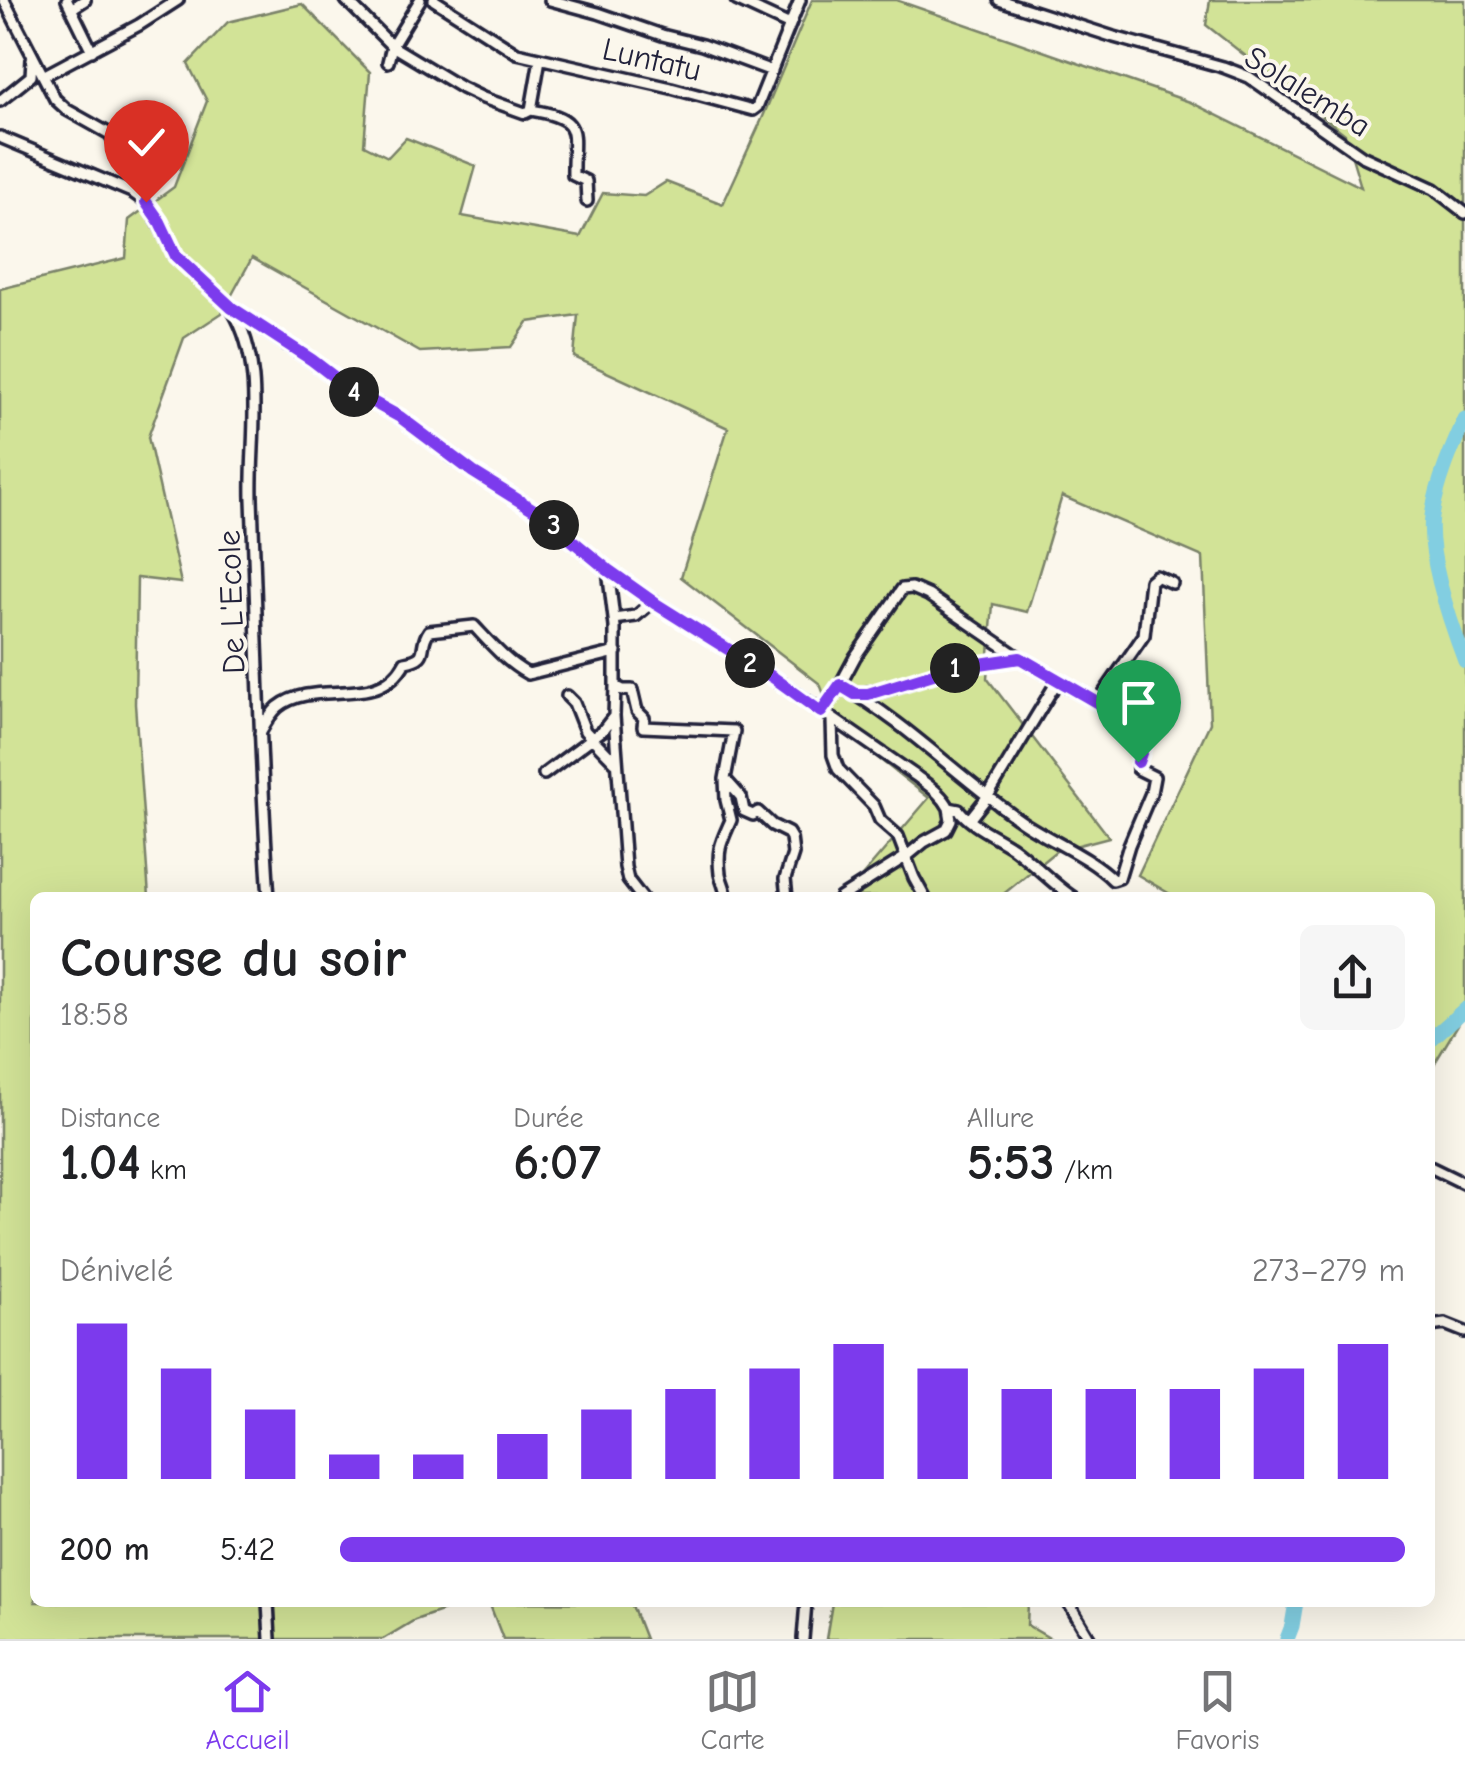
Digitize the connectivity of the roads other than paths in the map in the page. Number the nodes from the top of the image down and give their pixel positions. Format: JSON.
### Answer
{"nodes":[{"id":1,"x":4,"y":0,"type":"edge"},
{"id":2,"x":86,"y":0,"type":"edge"},
{"id":3,"x":178,"y":0,"type":"edge"},
{"id":4,"x":346,"y":0,"type":"edge"},
{"id":5,"x":420,"y":0,"type":"edge"},
{"id":6,"x":434,"y":0,"type":"edge"},
{"id":7,"x":550,"y":0,"type":"edge"},
{"id":8,"x":736,"y":0,"type":"edge"},
{"id":9,"x":800,"y":0,"type":"edge"},
{"id":10,"x":999,"y":0,"type":"edge"},
{"id":11,"x":69,"y":4,"type":"edge"},
{"id":12,"x":790,"y":25,"type":"junction"},
{"id":13,"x":392,"y":46,"type":"junction"},
{"id":14,"x":92,"y":50,"type":"junction"},
{"id":15,"x":32,"y":57,"type":"junction"},
{"id":16,"x":540,"y":59,"type":"junction"},
{"id":17,"x":388,"y":62,"type":"dead end"},
{"id":18,"x":772,"y":71,"type":"junction"},
{"id":19,"x":43,"y":76,"type":"junction"},
{"id":20,"x":0,"y":101,"type":"edge"},
{"id":21,"x":531,"y":110,"type":"junction"},
{"id":22,"x":0,"y":137,"type":"edge"},
{"id":23,"x":132,"y":192,"type":"junction"},
{"id":24,"x":587,"y":202,"type":"dead end"},
{"id":25,"x":1465,"y":213,"type":"edge"},
{"id":26,"x":232,"y":308,"type":"junction"},
{"id":27,"x":608,"y":570,"type":"junction"},
{"id":28,"x":1172,"y":583,"type":"dead end"},
{"id":29,"x":656,"y":604,"type":"junction"},
{"id":30,"x":614,"y":619,"type":"junction"},
{"id":31,"x":616,"y":652,"type":"junction"},
{"id":32,"x":1020,"y":658,"type":"junction"},
{"id":33,"x":1058,"y":680,"type":"junction"},
{"id":34,"x":840,"y":685,"type":"junction"},
{"id":35,"x":615,"y":686,"type":"junction"},
{"id":36,"x":855,"y":694,"type":"junction"},
{"id":37,"x":567,"y":696,"type":"dead end"},
{"id":38,"x":1098,"y":703,"type":"junction"},
{"id":39,"x":821,"y":712,"type":"junction"},
{"id":40,"x":614,"y":716,"type":"junction"},
{"id":41,"x":832,"y":720,"type":"junction"},
{"id":42,"x":260,"y":734,"type":"junction"},
{"id":43,"x":592,"y":738,"type":"junction"},
{"id":44,"x":616,"y":764,"type":"junction"},
{"id":45,"x":544,"y":774,"type":"dead end"},
{"id":46,"x":725,"y":779,"type":"junction"},
{"id":47,"x":988,"y":796,"type":"junction"},
{"id":48,"x":949,"y":808,"type":"junction"},
{"id":49,"x":967,"y":819,"type":"junction"},
{"id":50,"x":950,"y":826,"type":"junction"},
{"id":51,"x":907,"y":856,"type":"junction"},
{"id":52,"x":269,"y":892,"type":"edge"},
{"id":53,"x":637,"y":892,"type":"edge"},
{"id":54,"x":726,"y":892,"type":"edge"},
{"id":55,"x":786,"y":892,"type":"edge"},
{"id":56,"x":850,"y":892,"type":"edge"},
{"id":57,"x":922,"y":892,"type":"edge"},
{"id":58,"x":1065,"y":892,"type":"edge"},
{"id":59,"x":1435,"y":1170,"type":"edge"},
{"id":60,"x":1465,"y":1184,"type":"edge"},
{"id":61,"x":1435,"y":1325,"type":"edge"},
{"id":62,"x":1465,"y":1332,"type":"edge"},
{"id":63,"x":268,"y":1607,"type":"edge"},
{"id":64,"x":806,"y":1607,"type":"edge"},
{"id":65,"x":1071,"y":1607,"type":"edge"},
{"id":66,"x":270,"y":1639,"type":"edge"},
{"id":67,"x":803,"y":1639,"type":"edge"},
{"id":68,"x":1090,"y":1639,"type":"edge"}],
"edges":[{"from":1,"to":15,"type":"street"},
{"from":2,"to":11,"type":"street"},
{"from":3,"to":14,"type":"street"},
{"from":4,"to":13,"type":"street"},
{"from":5,"to":13,"type":"street"},
{"from":6,"to":16,"type":"street","name":"Luntatu"},
{"from":7,"to":18,"type":"street"},
{"from":8,"to":12,"type":"street"},
{"from":9,"to":12,"type":"street"},
{"from":10,"to":25,"type":"street","name":"Solalemba"},
{"from":11,"to":14,"type":"street"},
{"from":12,"to":18,"type":"street"},
{"from":13,"to":17,"type":"street"},
{"from":13,"to":21,"type":"street"},
{"from":14,"to":19,"type":"street"},
{"from":15,"to":19,"type":"street"},
{"from":15,"to":20,"type":"street"},
{"from":16,"to":18,"type":"street","name":"Luntatu"},
{"from":16,"to":21,"type":"street"},
{"from":19,"to":23,"type":"street"},
{"from":21,"to":24,"type":"street"},
{"from":22,"to":23,"type":"street"},
{"from":23,"to":26,"type":"street"},
{"from":26,"to":27,"type":"street"},
{"from":26,"to":42,"type":"street","name":"De L'Ecole"},
{"from":27,"to":29,"type":"street"},
{"from":27,"to":30,"type":"street"},
{"from":28,"to":38,"type":"street"},
{"from":29,"to":30,"type":"street"},
{"from":29,"to":39,"type":"street"},
{"from":30,"to":31,"type":"street"},
{"from":31,"to":35,"type":"street"},
{"from":31,"to":42,"type":"street"},
{"from":32,"to":33,"type":"street"},
{"from":32,"to":34,"type":"street"},
{"from":32,"to":36,"type":"street"},
{"from":33,"to":38,"type":"street"},
{"from":33,"to":47,"type":"street"},
{"from":34,"to":36,"type":"street"},
{"from":34,"to":39,"type":"street"},
{"from":35,"to":40,"type":"street"},
{"from":35,"to":46,"type":"street"},
{"from":36,"to":47,"type":"street"},
{"from":37,"to":43,"type":"street"},
{"from":38,"to":47,"type":"street"},
{"from":39,"to":41,"type":"street"},
{"from":40,"to":43,"type":"street"},
{"from":40,"to":44,"type":"street"},
{"from":41,"to":48,"type":"street"},
{"from":41,"to":51,"type":"street"},
{"from":42,"to":52,"type":"street","name":"De L'Ecole"},
{"from":43,"to":44,"type":"street"},
{"from":43,"to":45,"type":"street"},
{"from":44,"to":53,"type":"street"},
{"from":46,"to":54,"type":"street"},
{"from":46,"to":55,"type":"street"},
{"from":47,"to":49,"type":"street"},
{"from":48,"to":49,"type":"street"},
{"from":48,"to":50,"type":"street"},
{"from":49,"to":50,"type":"street"},
{"from":49,"to":58,"type":"street"},
{"from":50,"to":51,"type":"street"},
{"from":51,"to":56,"type":"street"},
{"from":51,"to":57,"type":"street"},
{"from":59,"to":60,"type":"street"},
{"from":61,"to":62,"type":"street"},
{"from":63,"to":66,"type":"street"},
{"from":64,"to":67,"type":"street"},
{"from":65,"to":68,"type":"street"}]}
